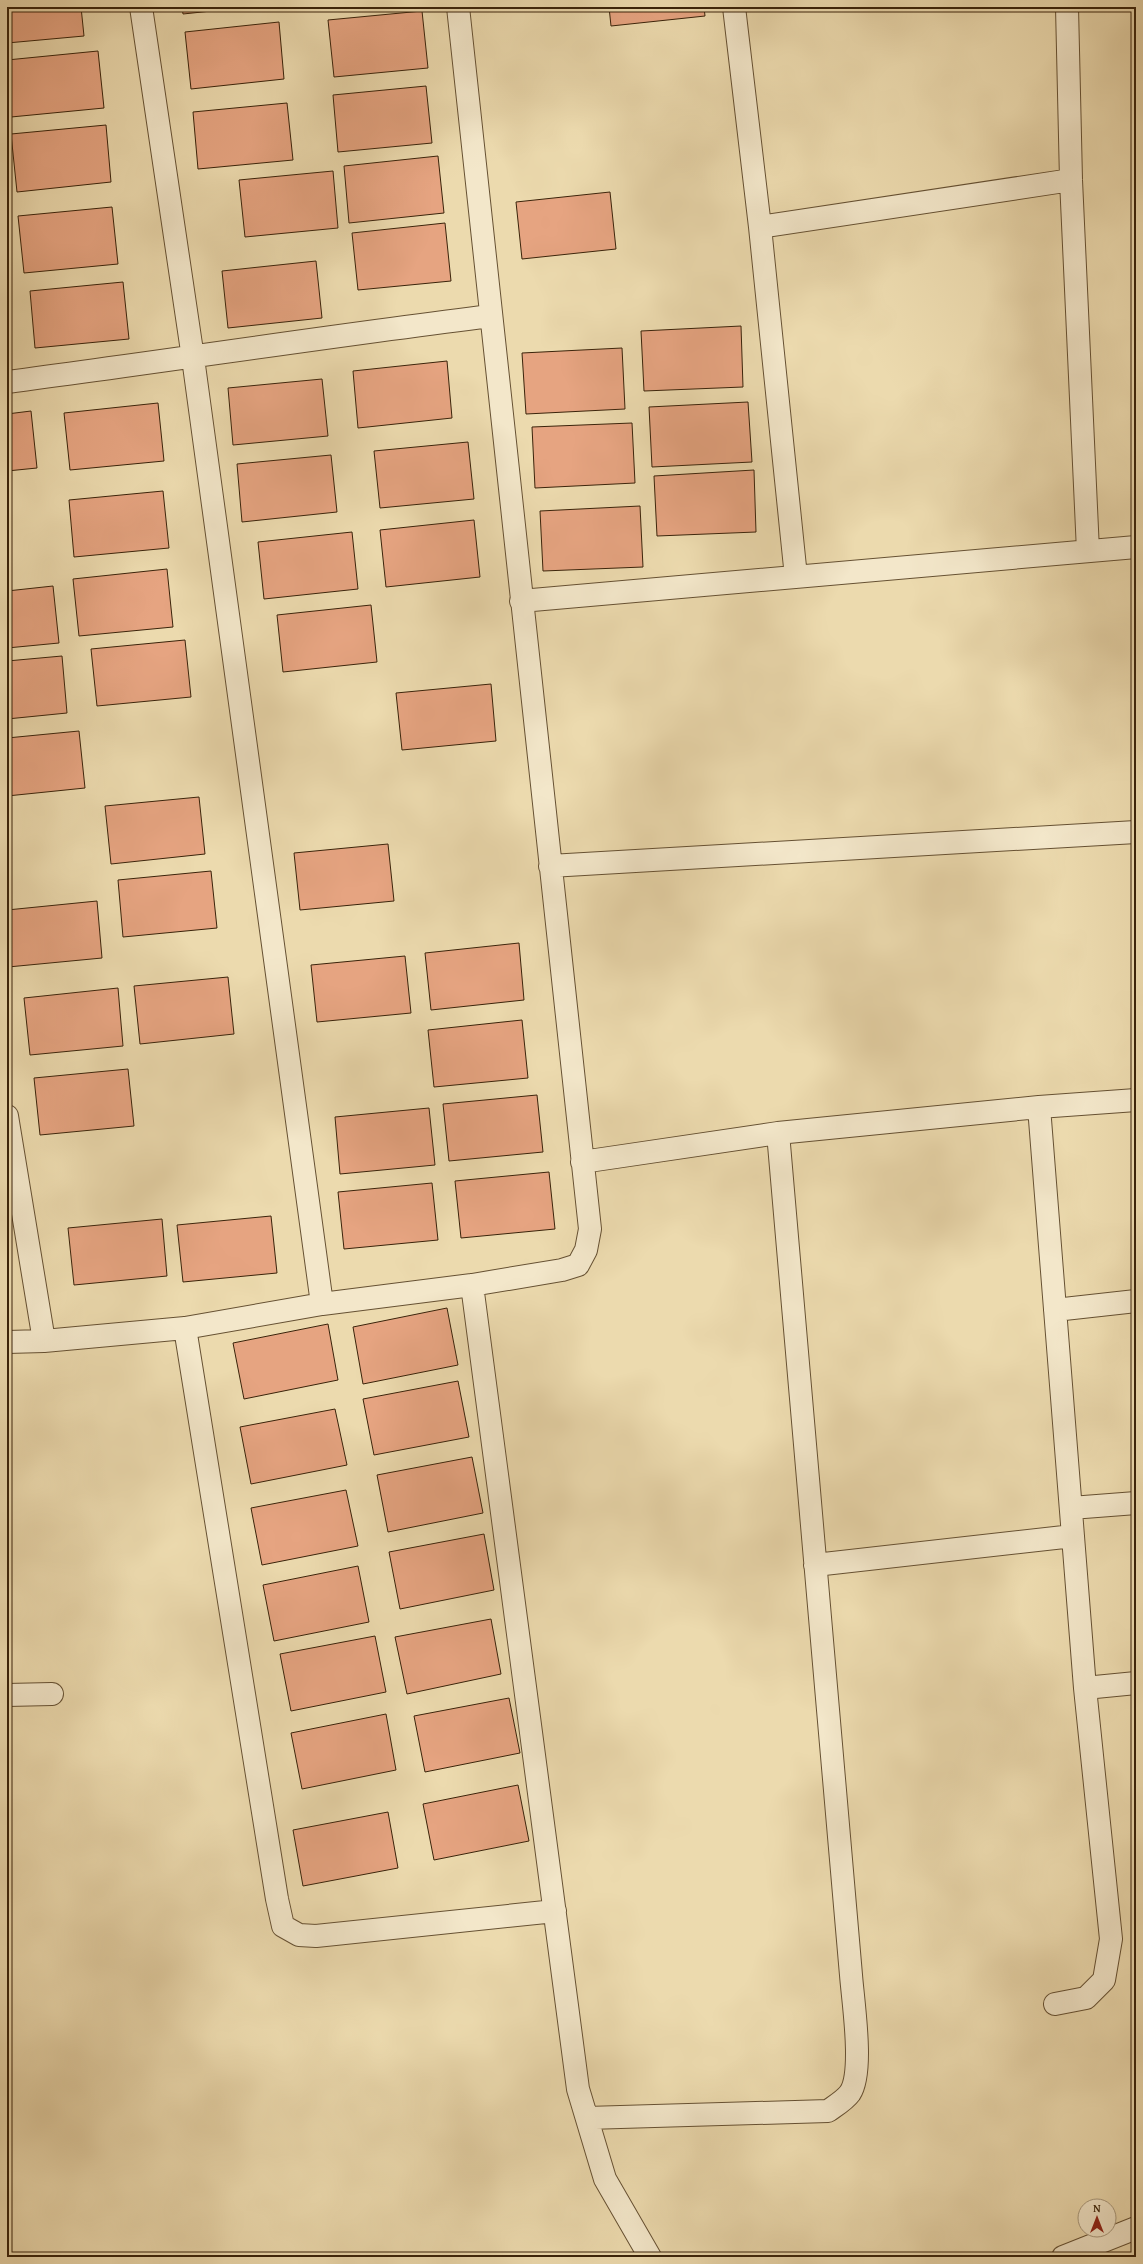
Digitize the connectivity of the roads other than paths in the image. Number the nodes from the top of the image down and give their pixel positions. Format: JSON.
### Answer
{"nodes":[{"id":1,"x":141,"y":7,"type":"edge"},
{"id":2,"x":458,"y":7,"type":"edge"},
{"id":3,"x":734,"y":7,"type":"edge"},
{"id":4,"x":1067,"y":7,"type":"edge"},
{"id":5,"x":1071,"y":180,"type":"junction"},
{"id":6,"x":760,"y":227,"type":"junction"},
{"id":7,"x":491,"y":316,"type":"junction"},
{"id":8,"x":193,"y":358,"type":"junction"},
{"id":9,"x":7,"y":382,"type":"edge"},
{"id":10,"x":1136,"y":546,"type":"edge"},
{"id":11,"x":1088,"y":551,"type":"junction"},
{"id":12,"x":796,"y":577,"type":"junction"},
{"id":13,"x":521,"y":601,"type":"junction"},
{"id":14,"x":1136,"y":832,"type":"edge"},
{"id":15,"x":550,"y":866,"type":"junction"},
{"id":16,"x":1136,"y":1100,"type":"edge"},
{"id":17,"x":1039,"y":1107,"type":"junction"},
{"id":18,"x":7,"y":1116,"type":"edge"},
{"id":19,"x":778,"y":1133,"type":"junction"},
{"id":20,"x":582,"y":1162,"type":"junction"},
{"id":21,"x":472,"y":1285,"type":"junction"},
{"id":22,"x":1136,"y":1301,"type":"edge"},
{"id":23,"x":322,"y":1304,"type":"junction"},
{"id":24,"x":1055,"y":1310,"type":"junction"},
{"id":25,"x":185,"y":1328,"type":"junction"},
{"id":26,"x":44,"y":1341,"type":"junction"},
{"id":27,"x":7,"y":1342,"type":"edge"},
{"id":28,"x":1136,"y":1502,"type":"edge"},
{"id":29,"x":1071,"y":1508,"type":"junction"},
{"id":30,"x":1073,"y":1536,"type":"junction"},
{"id":31,"x":815,"y":1566,"type":"junction"},
{"id":32,"x":1136,"y":1683,"type":"edge"},
{"id":33,"x":1085,"y":1688,"type":"junction"},
{"id":34,"x":52,"y":1694,"type":"dead end"},
{"id":35,"x":7,"y":1695,"type":"edge"},
{"id":36,"x":555,"y":1911,"type":"junction"},
{"id":37,"x":1055,"y":2004,"type":"dead end"},
{"id":38,"x":587,"y":2118,"type":"junction"},
{"id":39,"x":1136,"y":2228,"type":"edge"},
{"id":40,"x":650,"y":2257,"type":"edge"},
{"id":41,"x":1063,"y":2257,"type":"edge"}],
"edges":[{"from":1,"to":8,"type":"street"},
{"from":2,"to":7,"type":"street"},
{"from":3,"to":6,"type":"street"},
{"from":4,"to":5,"type":"street"},
{"from":5,"to":6,"type":"street"},
{"from":5,"to":11,"type":"street"},
{"from":6,"to":12,"type":"street"},
{"from":7,"to":8,"type":"street"},
{"from":7,"to":13,"type":"street"},
{"from":8,"to":9,"type":"street"},
{"from":8,"to":23,"type":"street"},
{"from":10,"to":11,"type":"street"},
{"from":11,"to":12,"type":"street"},
{"from":12,"to":13,"type":"street"},
{"from":13,"to":15,"type":"street"},
{"from":14,"to":15,"type":"street"},
{"from":15,"to":20,"type":"street"},
{"from":16,"to":17,"type":"street"},
{"from":17,"to":19,"type":"street"},
{"from":17,"to":24,"type":"street"},
{"from":18,"to":26,"type":"street"},
{"from":19,"to":20,"type":"street"},
{"from":19,"to":31,"type":"street"},
{"from":20,"to":21,"type":"street"},
{"from":21,"to":23,"type":"street"},
{"from":21,"to":36,"type":"street"},
{"from":22,"to":24,"type":"street"},
{"from":23,"to":25,"type":"street"},
{"from":24,"to":29,"type":"street"},
{"from":25,"to":26,"type":"street"},
{"from":25,"to":36,"type":"street"},
{"from":26,"to":27,"type":"street"},
{"from":28,"to":29,"type":"street"},
{"from":29,"to":30,"type":"street"},
{"from":30,"to":31,"type":"street"},
{"from":30,"to":33,"type":"street"},
{"from":31,"to":38,"type":"street"},
{"from":32,"to":33,"type":"street"},
{"from":33,"to":37,"type":"street"},
{"from":34,"to":35,"type":"street"},
{"from":36,"to":38,"type":"street"},
{"from":38,"to":40,"type":"street"},
{"from":39,"to":41,"type":"street"}]}
